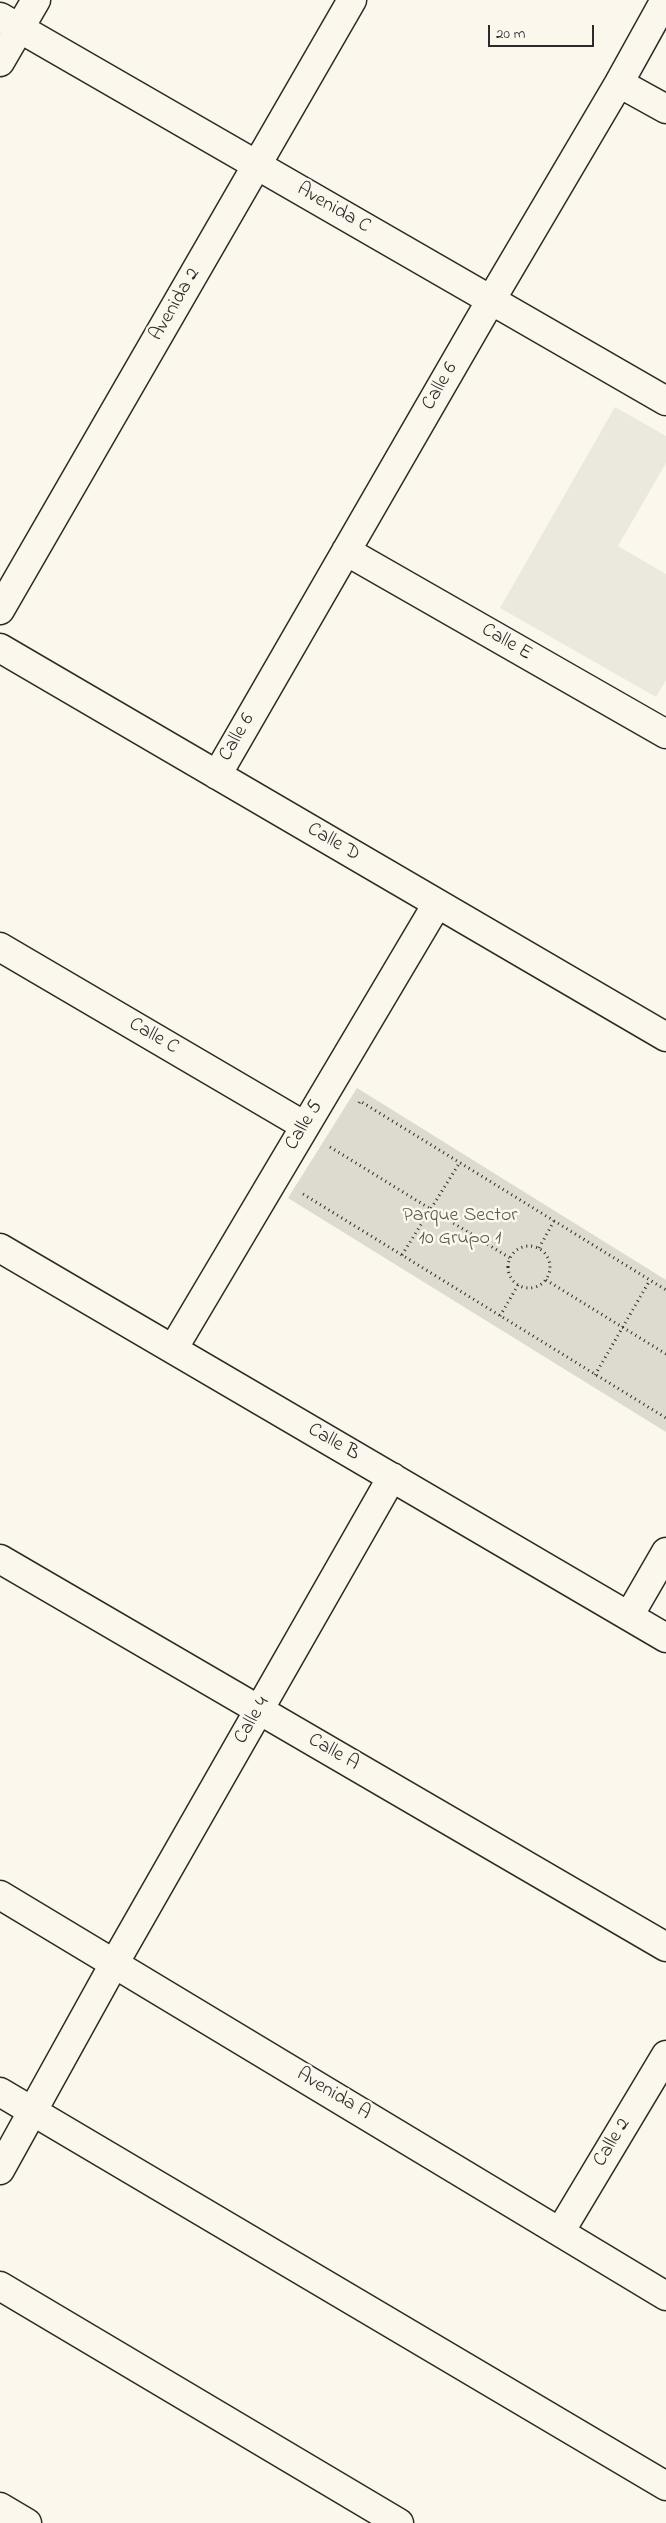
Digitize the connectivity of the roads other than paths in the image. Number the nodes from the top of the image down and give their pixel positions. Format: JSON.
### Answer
{"nodes":[{"id":1,"x":36,"y":0,"type":"edge"},
{"id":2,"x":352,"y":0,"type":"edge"},
{"id":3,"x":665,"y":0,"type":"edge"},
{"id":4,"x":10,"y":22,"type":"edge"},
{"id":5,"x":0,"y":62,"type":"edge"},
{"id":6,"x":619,"y":83,"type":"junction"},
{"id":7,"x":666,"y":109,"type":"edge"},
{"id":8,"x":257,"y":165,"type":"junction"},
{"id":9,"x":491,"y":300,"type":"junction"},
{"id":10,"x":666,"y":400,"type":"edge"},
{"id":11,"x":346,"y":551,"type":"junction"},
{"id":12,"x":0,"y":610,"type":"edge"},
{"id":13,"x":0,"y":648,"type":"edge"},
{"id":14,"x":666,"y":734,"type":"edge"},
{"id":15,"x":217,"y":775,"type":"junction"},
{"id":16,"x":437,"y":904,"type":"junction"},
{"id":17,"x":0,"y":947,"type":"edge"},
{"id":18,"x":664,"y":1033,"type":"edge"},
{"id":19,"x":304,"y":1128,"type":"junction"},
{"id":20,"x":0,"y":1248,"type":"edge"},
{"id":21,"x":173,"y":1349,"type":"junction"},
{"id":22,"x":392,"y":1478,"type":"junction"},
{"id":23,"x":666,"y":1552,"type":"edge"},
{"id":24,"x":0,"y":1559,"type":"edge"},
{"id":25,"x":629,"y":1616,"type":"junction"},
{"id":26,"x":666,"y":1638,"type":"edge"},
{"id":27,"x":259,"y":1710,"type":"junction"},
{"id":28,"x":0,"y":1895,"type":"edge"},
{"id":29,"x":666,"y":1947,"type":"edge"},
{"id":30,"x":114,"y":1964,"type":"junction"},
{"id":31,"x":666,"y":2055,"type":"edge"},
{"id":32,"x":0,"y":2092,"type":"edge"},
{"id":33,"x":32,"y":2111,"type":"junction"},
{"id":34,"x":0,"y":2170,"type":"edge"},
{"id":35,"x":560,"y":2232,"type":"junction"},
{"id":36,"x":0,"y":2286,"type":"edge"},
{"id":37,"x":666,"y":2296,"type":"edge"},
{"id":38,"x":666,"y":2486,"type":"edge"},
{"id":39,"x":0,"y":2507,"type":"edge"},
{"id":40,"x":27,"y":2523,"type":"edge"},
{"id":41,"x":399,"y":2523,"type":"edge"}],
"edges":[{"from":1,"to":4,"type":"street"},
{"from":2,"to":8,"type":"street","name":"Avenida 2"},
{"from":3,"to":6,"type":"street","name":"Calle 6"},
{"from":4,"to":5,"type":"street"},
{"from":4,"to":8,"type":"street","name":"Avenida C"},
{"from":6,"to":7,"type":"street"},
{"from":6,"to":9,"type":"street","name":"Calle 6"},
{"from":8,"to":9,"type":"street","name":"Avenida C"},
{"from":8,"to":12,"type":"street","name":"Avenida 2"},
{"from":9,"to":10,"type":"street","name":"Avenida C"},
{"from":9,"to":11,"type":"street","name":"Calle 6"},
{"from":11,"to":14,"type":"street","name":"Calle E"},
{"from":11,"to":15,"type":"street","name":"Calle 6"},
{"from":13,"to":15,"type":"street","name":"Calle D"},
{"from":15,"to":16,"type":"street","name":"Calle D"},
{"from":16,"to":18,"type":"street","name":"Calle D"},
{"from":16,"to":19,"type":"street","name":"Calle 5"},
{"from":17,"to":19,"type":"street","name":"Calle C"},
{"from":19,"to":21,"type":"street","name":"Calle 5"},
{"from":20,"to":21,"type":"street","name":"Calle B"},
{"from":21,"to":22,"type":"street","name":"Calle B"},
{"from":22,"to":25,"type":"street","name":"Calle B"},
{"from":22,"to":27,"type":"street","name":"Calle 4"},
{"from":23,"to":25,"type":"street"},
{"from":24,"to":27,"type":"street","name":"Calle A"},
{"from":25,"to":26,"type":"street","name":"Calle B"},
{"from":27,"to":29,"type":"street","name":"Calle A"},
{"from":27,"to":30,"type":"street","name":"Calle 4"},
{"from":28,"to":30,"type":"street","name":"Avenida A"},
{"from":30,"to":33,"type":"street","name":"Calle 4"},
{"from":30,"to":35,"type":"street","name":"Avenida A"},
{"from":31,"to":35,"type":"street","name":"Calle 2"},
{"from":32,"to":33,"type":"street"},
{"from":33,"to":34,"type":"street","name":"Calle 4"},
{"from":33,"to":38,"type":"street"},
{"from":35,"to":37,"type":"street","name":"Avenida A"},
{"from":36,"to":41,"type":"street"},
{"from":39,"to":40,"type":"street"}]}
